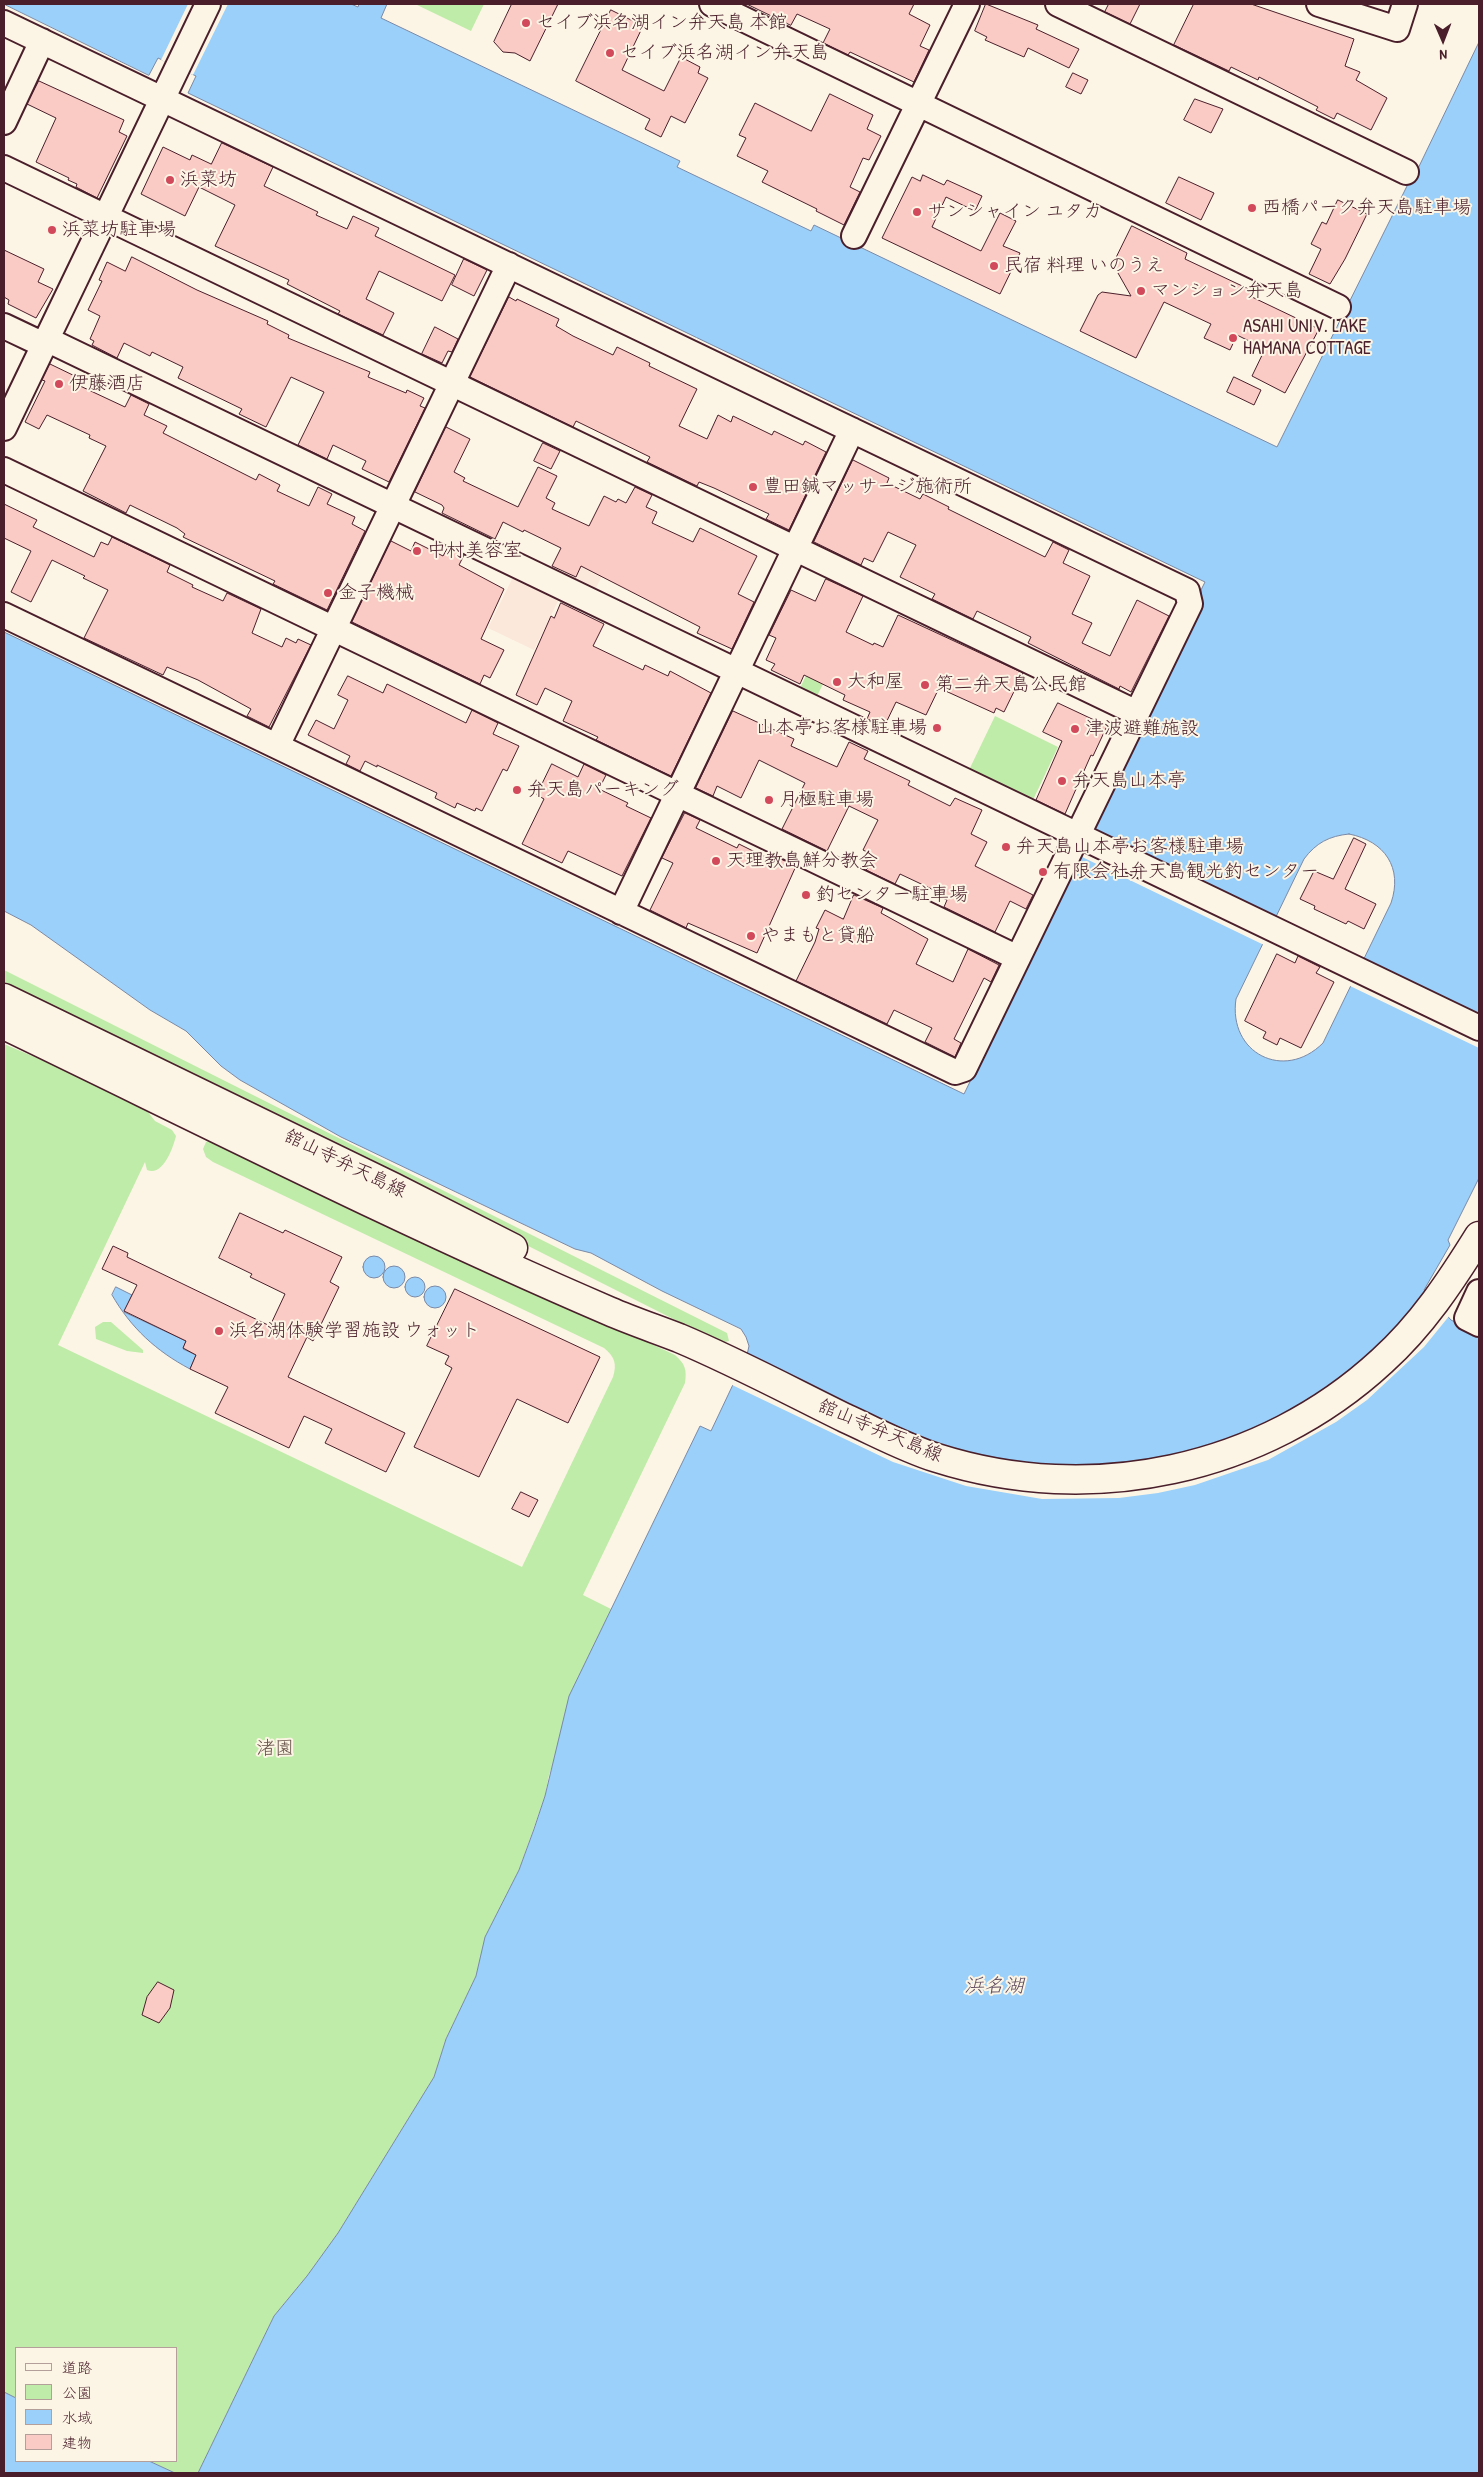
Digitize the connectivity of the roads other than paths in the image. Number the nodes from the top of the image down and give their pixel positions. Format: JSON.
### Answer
{"nodes":[{"id":1,"x":208,"y":4,"type":"edge"},
{"id":2,"x":712,"y":4,"type":"edge"},
{"id":3,"x":967,"y":4,"type":"edge"},
{"id":4,"x":1058,"y":4,"type":"edge"},
{"id":5,"x":1319,"y":4,"type":"edge"},
{"id":6,"x":1405,"y":4,"type":"edge"},
{"id":7,"x":4,"y":23,"type":"edge"},
{"id":8,"x":42,"y":41,"type":"junction"},
{"id":9,"x":162,"y":99,"type":"junction"},
{"id":10,"x":918,"y":104,"type":"junction"},
{"id":11,"x":4,"y":122,"type":"edge"},
{"id":12,"x":4,"y":168,"type":"edge"},
{"id":13,"x":1406,"y":172,"type":"dead end"},
{"id":14,"x":105,"y":217,"type":"junction"},
{"id":15,"x":854,"y":236,"type":"dead end"},
{"id":16,"x":509,"y":265,"type":"junction"},
{"id":17,"x":1338,"y":307,"type":"dead end"},
{"id":18,"x":4,"y":326,"type":"edge"},
{"id":19,"x":45,"y":342,"type":"junction"},
{"id":20,"x":452,"y":384,"type":"junction"},
{"id":21,"x":4,"y":428,"type":"edge"},
{"id":22,"x":852,"y":430,"type":"junction"},
{"id":23,"x":4,"y":470,"type":"edge"},
{"id":24,"x":393,"y":506,"type":"junction"},
{"id":25,"x":795,"y":549,"type":"junction"},
{"id":26,"x":4,"y":615,"type":"edge"},
{"id":27,"x":334,"y":629,"type":"junction"},
{"id":28,"x":737,"y":671,"type":"junction"},
{"id":29,"x":1137,"y":713,"type":"junction"},
{"id":30,"x":277,"y":746,"type":"junction"},
{"id":31,"x":677,"y":794,"type":"junction"},
{"id":32,"x":1080,"y":836,"type":"junction"},
{"id":33,"x":621,"y":912,"type":"junction"},
{"id":34,"x":1018,"y":958,"type":"junction"},
{"id":35,"x":4,"y":998,"type":"edge"},
{"id":36,"x":4,"y":1025,"type":"edge"},
{"id":37,"x":1479,"y":1028,"type":"edge"},
{"id":38,"x":1479,"y":1236,"type":"edge"},
{"id":39,"x":1479,"y":1292,"type":"edge"},
{"id":40,"x":1479,"y":1324,"type":"edge"},
{"id":41,"x":681,"y":1339,"type":"junction"}],
"edges":[{"from":1,"to":9,"type":"street"},
{"from":2,"to":10,"type":"street"},
{"from":3,"to":10,"type":"street"},
{"from":4,"to":13,"type":"street"},
{"from":5,"to":6,"type":"street"},
{"from":7,"to":8,"type":"street"},
{"from":8,"to":9,"type":"street"},
{"from":8,"to":11,"type":"street"},
{"from":9,"to":14,"type":"street"},
{"from":9,"to":16,"type":"street"},
{"from":10,"to":15,"type":"street"},
{"from":10,"to":17,"type":"street"},
{"from":12,"to":14,"type":"street"},
{"from":14,"to":19,"type":"street"},
{"from":14,"to":20,"type":"street"},
{"from":16,"to":20,"type":"street"},
{"from":16,"to":22,"type":"street"},
{"from":18,"to":19,"type":"street"},
{"from":19,"to":21,"type":"street"},
{"from":19,"to":24,"type":"street"},
{"from":20,"to":24,"type":"street"},
{"from":20,"to":25,"type":"street"},
{"from":22,"to":25,"type":"street"},
{"from":22,"to":29,"type":"street"},
{"from":23,"to":27,"type":"street"},
{"from":24,"to":27,"type":"street"},
{"from":24,"to":28,"type":"street"},
{"from":25,"to":28,"type":"street"},
{"from":25,"to":29,"type":"street"},
{"from":26,"to":30,"type":"street"},
{"from":27,"to":30,"type":"street"},
{"from":27,"to":31,"type":"street"},
{"from":28,"to":31,"type":"street"},
{"from":28,"to":32,"type":"street"},
{"from":29,"to":32,"type":"street"},
{"from":30,"to":33,"type":"street"},
{"from":31,"to":33,"type":"street"},
{"from":31,"to":34,"type":"street"},
{"from":32,"to":34,"type":"street"},
{"from":32,"to":37,"type":"street"},
{"from":33,"to":34,"type":"street"},
{"from":35,"to":41,"type":"main road","name":"舘山寺弁天島線"},
{"from":36,"to":41,"type":"main road","name":"舘山寺弁天島線"},
{"from":38,"to":41,"type":"main road","name":"舘山寺弁天島線"},
{"from":39,"to":40,"type":"street"}]}
